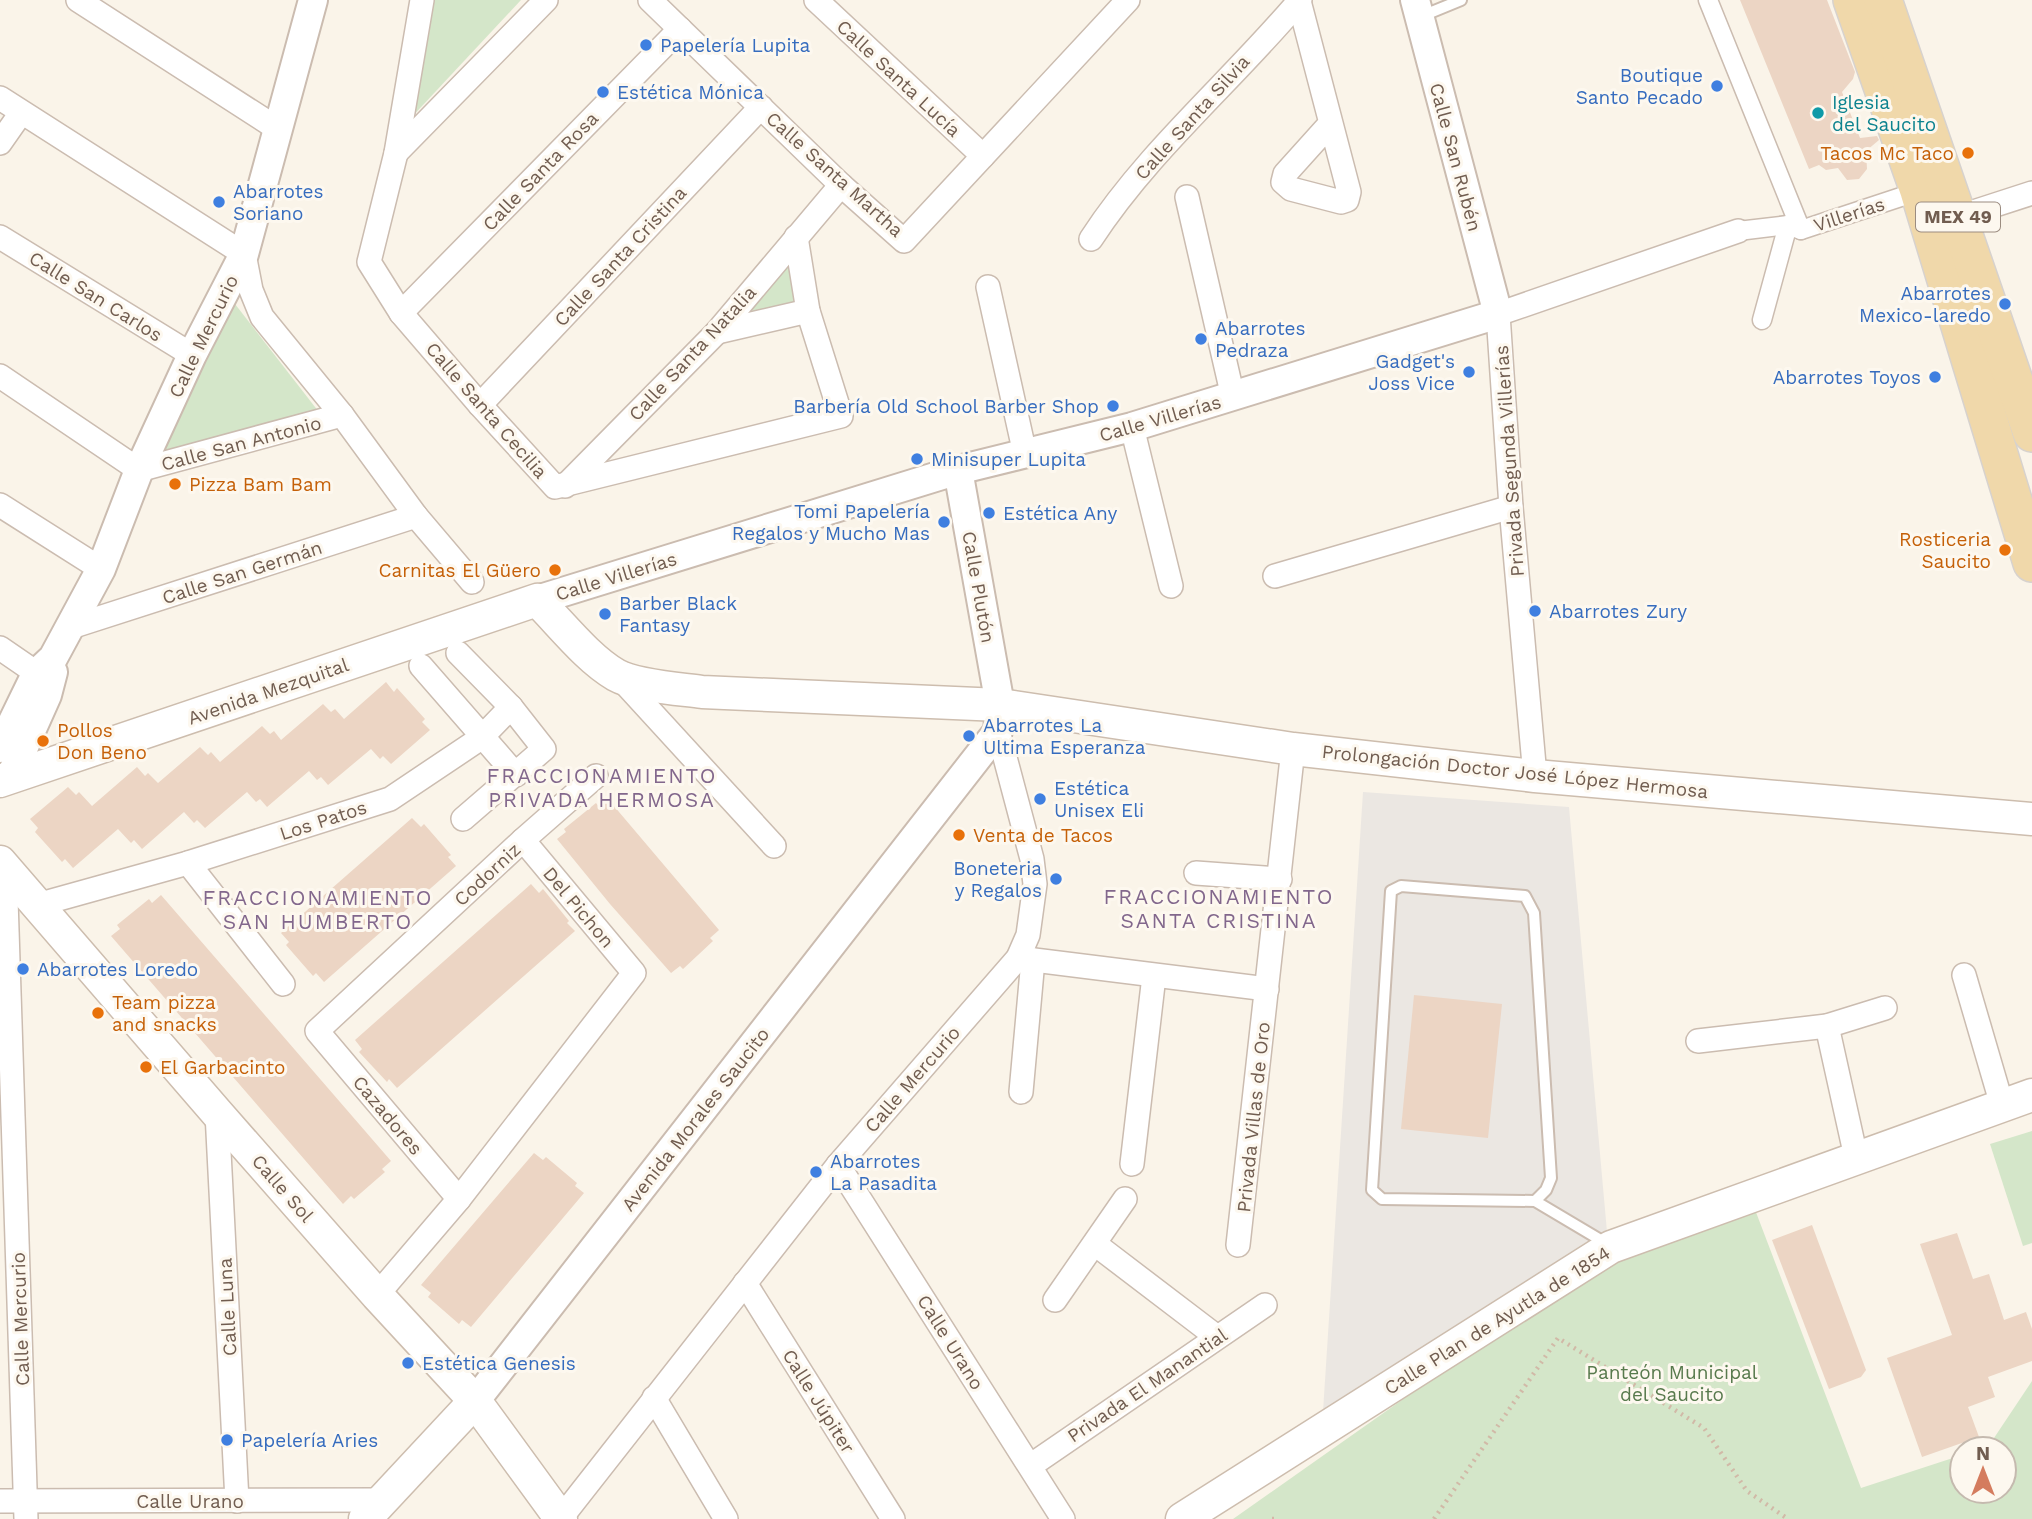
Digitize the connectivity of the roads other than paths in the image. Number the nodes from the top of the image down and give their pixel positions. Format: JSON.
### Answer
{"nodes":[{"id":1,"x":78,"y":0,"type":"edge"},
{"id":2,"x":422,"y":0,"type":"edge"},
{"id":3,"x":546,"y":0,"type":"edge"},
{"id":4,"x":650,"y":0,"type":"edge"},
{"id":5,"x":816,"y":0,"type":"edge"},
{"id":6,"x":1128,"y":0,"type":"edge"},
{"id":7,"x":1461,"y":0,"type":"edge"},
{"id":8,"x":1707,"y":0,"type":"edge"},
{"id":9,"x":1852,"y":0,"type":"edge"},
{"id":10,"x":1883,"y":0,"type":"edge"},
{"id":11,"x":1300,"y":1,"type":"edge"},
{"id":12,"x":308,"y":3,"type":"edge"},
{"id":13,"x":1417,"y":9,"type":"edge"},
{"id":14,"x":680,"y":29,"type":"junction"},
{"id":15,"x":0,"y":98,"type":"edge"},
{"id":16,"x":761,"y":107,"type":"junction"},
{"id":17,"x":21,"y":113,"type":"junction"},
{"id":18,"x":1330,"y":124,"type":"dead end"},
{"id":19,"x":278,"y":129,"type":"junction"},
{"id":20,"x":0,"y":143,"type":"edge"},
{"id":21,"x":396,"y":153,"type":"junction"},
{"id":22,"x":983,"y":156,"type":"junction"},
{"id":23,"x":841,"y":185,"type":"junction"},
{"id":24,"x":1919,"y":191,"type":"junction"},
{"id":25,"x":2032,"y":193,"type":"edge"},
{"id":26,"x":1187,"y":197,"type":"dead end"},
{"id":27,"x":1958,"y":217,"type":"junction"},
{"id":28,"x":1794,"y":228,"type":"junction"},
{"id":29,"x":1738,"y":232,"type":"joint"},
{"id":30,"x":0,"y":237,"type":"edge"},
{"id":31,"x":796,"y":237,"type":"junction"},
{"id":32,"x":1091,"y":239,"type":"dead end"},
{"id":33,"x":244,"y":254,"type":"junction"},
{"id":34,"x":988,"y":287,"type":"dead end"},
{"id":35,"x":808,"y":311,"type":"junction"},
{"id":36,"x":401,"y":313,"type":"junction"},
{"id":37,"x":1498,"y":314,"type":"junction"},
{"id":38,"x":1762,"y":320,"type":"dead end"},
{"id":39,"x":717,"y":332,"type":"junction"},
{"id":40,"x":192,"y":355,"type":"junction"},
{"id":41,"x":0,"y":376,"type":"edge"},
{"id":42,"x":1233,"y":397,"type":"junction"},
{"id":43,"x":480,"y":405,"type":"junction"},
{"id":44,"x":342,"y":415,"type":"junction"},
{"id":45,"x":1132,"y":427,"type":"junction"},
{"id":46,"x":2032,"y":433,"type":"edge"},
{"id":47,"x":1025,"y":454,"type":"junction"},
{"id":48,"x":139,"y":470,"type":"junction"},
{"id":49,"x":958,"y":470,"type":"junction"},
{"id":50,"x":565,"y":486,"type":"junction"},
{"id":51,"x":0,"y":506,"type":"edge"},
{"id":52,"x":1511,"y":507,"type":"junction"},
{"id":53,"x":416,"y":516,"type":"junction"},
{"id":54,"x":2032,"y":563,"type":"edge"},
{"id":55,"x":101,"y":569,"type":"junction"},
{"id":56,"x":1275,"y":576,"type":"dead end"},
{"id":57,"x":472,"y":582,"type":"dead end"},
{"id":58,"x":1171,"y":586,"type":"dead end"},
{"id":59,"x":537,"y":600,"type":"junction"},
{"id":60,"x":68,"y":628,"type":"junction"},
{"id":61,"x":0,"y":648,"type":"edge"},
{"id":62,"x":458,"y":653,"type":"dead end"},
{"id":63,"x":421,"y":667,"type":"dead end"},
{"id":64,"x":47,"y":672,"type":"junction"},
{"id":65,"x":619,"y":677,"type":"junction"},
{"id":66,"x":511,"y":707,"type":"junction"},
{"id":67,"x":999,"y":718,"type":"junction"},
{"id":68,"x":481,"y":738,"type":"junction"},
{"id":69,"x":0,"y":748,"type":"edge"},
{"id":70,"x":1293,"y":749,"type":"junction"},
{"id":71,"x":516,"y":775,"type":"junction"},
{"id":72,"x":596,"y":776,"type":"dead end"},
{"id":73,"x":1535,"y":776,"type":"junction"},
{"id":74,"x":5,"y":780,"type":"edge"},
{"id":75,"x":463,"y":819,"type":"dead end"},
{"id":76,"x":2032,"y":819,"type":"edge"},
{"id":77,"x":523,"y":840,"type":"junction"},
{"id":78,"x":774,"y":846,"type":"dead end"},
{"id":79,"x":188,"y":863,"type":"junction"},
{"id":80,"x":3,"y":865,"type":"edge"},
{"id":81,"x":1196,"y":873,"type":"dead end"},
{"id":82,"x":1280,"y":879,"type":"junction"},
{"id":83,"x":37,"y":905,"type":"junction"},
{"id":84,"x":1026,"y":959,"type":"junction"},
{"id":85,"x":1965,"y":975,"type":"dead end"},
{"id":86,"x":1154,"y":976,"type":"junction"},
{"id":87,"x":284,"y":984,"type":"dead end"},
{"id":88,"x":1267,"y":989,"type":"junction"},
{"id":89,"x":1885,"y":1008,"type":"dead end"},
{"id":90,"x":1827,"y":1026,"type":"junction"},
{"id":91,"x":317,"y":1031,"type":"joint"},
{"id":92,"x":1698,"y":1041,"type":"dead end"},
{"id":93,"x":1021,"y":1092,"type":"dead end"},
{"id":94,"x":2032,"y":1095,"type":"edge"},
{"id":95,"x":2002,"y":1105,"type":"junction"},
{"id":96,"x":217,"y":1113,"type":"junction"},
{"id":97,"x":1856,"y":1157,"type":"junction"},
{"id":98,"x":1132,"y":1164,"type":"dead end"},
{"id":99,"x":838,"y":1165,"type":"junction"},
{"id":100,"x":459,"y":1199,"type":"junction"},
{"id":101,"x":1125,"y":1199,"type":"dead end"},
{"id":102,"x":1535,"y":1201,"type":"junction"},
{"id":103,"x":1095,"y":1244,"type":"junction"},
{"id":104,"x":1238,"y":1245,"type":"dead end"},
{"id":105,"x":1611,"y":1247,"type":"junction"},
{"id":106,"x":745,"y":1283,"type":"junction"},
{"id":107,"x":377,"y":1295,"type":"junction"},
{"id":108,"x":1055,"y":1300,"type":"dead end"},
{"id":109,"x":1265,"y":1305,"type":"dead end"},
{"id":110,"x":1217,"y":1337,"type":"junction"},
{"id":111,"x":654,"y":1398,"type":"junction"},
{"id":112,"x":475,"y":1401,"type":"junction"},
{"id":113,"x":1030,"y":1466,"type":"junction"},
{"id":114,"x":0,"y":1501,"type":"edge"},
{"id":115,"x":237,"y":1501,"type":"junction"},
{"id":116,"x":26,"y":1510,"type":"edge"},
{"id":117,"x":372,"y":1510,"type":"edge"},
{"id":118,"x":561,"y":1519,"type":"edge"},
{"id":119,"x":726,"y":1519,"type":"edge"},
{"id":120,"x":893,"y":1519,"type":"edge"},
{"id":121,"x":1063,"y":1519,"type":"edge"},
{"id":122,"x":1182,"y":1519,"type":"edge"}],
"edges":[{"from":1,"to":19,"type":"street"},
{"from":2,"to":21,"type":"street","name":"Calle Santa Cecilia"},
{"from":3,"to":21,"type":"street"},
{"from":4,"to":14,"type":"street","name":"Calle Santa Martha"},
{"from":5,"to":22,"type":"street","name":"Calle Santa Lucía"},
{"from":6,"to":22,"type":"street","name":"Calle Santa Martha"},
{"from":7,"to":13,"type":"lane"},
{"from":8,"to":28,"type":"street"},
{"from":9,"to":24,"type":"main road","number":"MEX 49"},
{"from":10,"to":27,"type":"main road","number":"MEX 49"},
{"from":11,"to":18,"type":"street"},
{"from":11,"to":32,"type":"street","name":"Calle Santa Silvia"},
{"from":12,"to":19,"type":"street","name":"Calle Mercurio"},
{"from":13,"to":37,"type":"street","name":"Calle San Rubén"},
{"from":14,"to":16,"type":"street","name":"Calle Santa Martha"},
{"from":14,"to":36,"type":"street","name":"Calle Santa Rosa"},
{"from":15,"to":17,"type":"street"},
{"from":16,"to":23,"type":"street","name":"Calle Santa Martha"},
{"from":16,"to":43,"type":"street","name":"Calle Santa Cristina"},
{"from":17,"to":20,"type":"street"},
{"from":17,"to":33,"type":"street"},
{"from":19,"to":33,"type":"street","name":"Calle Mercurio"},
{"from":21,"to":36,"type":"street","name":"Calle Santa Cecilia"},
{"from":22,"to":23,"type":"street","name":"Calle Santa Martha"},
{"from":23,"to":31,"type":"street","name":"Calle Santa Natalia"},
{"from":24,"to":28,"type":"street","name":"Villerías"},
{"from":24,"to":54,"type":"main road","number":"MEX 49"},
{"from":25,"to":27,"type":"street"},
{"from":26,"to":42,"type":"street"},
{"from":27,"to":46,"type":"main road","number":"MEX 49"},
{"from":28,"to":29,"type":"street","name":"Villerías"},
{"from":28,"to":38,"type":"street"},
{"from":29,"to":37,"type":"street","name":"Calle Villerías"},
{"from":30,"to":40,"type":"street","name":"Calle San Carlos"},
{"from":31,"to":35,"type":"street","name":"Calle Santa Cecilia"},
{"from":31,"to":39,"type":"street","name":"Calle Santa Natalia"},
{"from":33,"to":40,"type":"street","name":"Calle Mercurio"},
{"from":33,"to":44,"type":"street"},
{"from":34,"to":47,"type":"street"},
{"from":35,"to":39,"type":"street"},
{"from":35,"to":50,"type":"street","name":"Calle Santa Cecilia"},
{"from":36,"to":43,"type":"street","name":"Calle Santa Cecilia"},
{"from":37,"to":42,"type":"street","name":"Calle Villerías"},
{"from":37,"to":52,"type":"street","name":"Privada Segunda Villerías"},
{"from":39,"to":50,"type":"street","name":"Calle Santa Natalia"},
{"from":40,"to":48,"type":"street","name":"Calle Mercurio"},
{"from":41,"to":48,"type":"street","name":"Calle San Antonio"},
{"from":42,"to":45,"type":"street","name":"Calle Villerías"},
{"from":43,"to":50,"type":"street","name":"Calle Santa Cecilia"},
{"from":44,"to":48,"type":"street","name":"Calle San Antonio"},
{"from":44,"to":53,"type":"street"},
{"from":45,"to":47,"type":"street","name":"Calle Villerías"},
{"from":45,"to":58,"type":"street"},
{"from":47,"to":49,"type":"street","name":"Calle Villerías"},
{"from":48,"to":55,"type":"street","name":"Calle Mercurio"},
{"from":49,"to":59,"type":"street","name":"Calle Villerías"},
{"from":49,"to":67,"type":"street","name":"Calle Plutón"},
{"from":51,"to":55,"type":"street"},
{"from":52,"to":56,"type":"street"},
{"from":52,"to":73,"type":"street","name":"Privada Segunda Villerías"},
{"from":53,"to":57,"type":"street"},
{"from":53,"to":60,"type":"street","name":"Calle San Germán"},
{"from":55,"to":60,"type":"street","name":"Calle Mercurio"},
{"from":59,"to":65,"type":"main road"},
{"from":59,"to":74,"type":"main road","name":"Avenida Mezquital"},
{"from":60,"to":64,"type":"street","name":"Calle Mercurio"},
{"from":61,"to":64,"type":"street"},
{"from":62,"to":66,"type":"street"},
{"from":63,"to":68,"type":"street"},
{"from":64,"to":69,"type":"street","name":"Calle Mercurio"},
{"from":64,"to":74,"type":"street","name":"Calle Mercurio"},
{"from":65,"to":67,"type":"main road","name":"Prolongación Doctor José López Hermosa"},
{"from":65,"to":78,"type":"street"},
{"from":66,"to":68,"type":"street","name":"Los Patos"},
{"from":66,"to":71,"type":"street"},
{"from":67,"to":70,"type":"main road","name":"Prolongación Doctor José López Hermosa"},
{"from":67,"to":84,"type":"street","name":"Calle Mercurio"},
{"from":67,"to":112,"type":"street","name":"Avenida Morales Saucito"},
{"from":68,"to":71,"type":"street"},
{"from":68,"to":79,"type":"street","name":"Los Patos"},
{"from":70,"to":73,"type":"main road","name":"Prolongación Doctor José López Hermosa"},
{"from":70,"to":82,"type":"street","name":"Privada Villas de Oro"},
{"from":71,"to":75,"type":"street"},
{"from":72,"to":77,"type":"street","name":"Codorniz"},
{"from":73,"to":76,"type":"main road","name":"Prolongación Doctor José López Hermosa"},
{"from":77,"to":91,"type":"street","name":"Codorniz"},
{"from":77,"to":100,"type":"street","name":"Del Pichon"},
{"from":79,"to":83,"type":"street","name":"Los Patos"},
{"from":79,"to":87,"type":"street"},
{"from":80,"to":83,"type":"main road","name":"Calle Sol"},
{"from":80,"to":116,"type":"street","name":"Calle Mercurio"},
{"from":81,"to":82,"type":"street"},
{"from":82,"to":88,"type":"street","name":"Privada Villas de Oro"},
{"from":83,"to":96,"type":"main road","name":"Calle Sol"},
{"from":84,"to":86,"type":"street"},
{"from":84,"to":93,"type":"street"},
{"from":84,"to":99,"type":"street","name":"Calle Mercurio"},
{"from":85,"to":95,"type":"street"},
{"from":86,"to":88,"type":"street"},
{"from":86,"to":98,"type":"street"},
{"from":88,"to":104,"type":"street","name":"Privada Villas de Oro"},
{"from":89,"to":90,"type":"street"},
{"from":90,"to":92,"type":"street"},
{"from":90,"to":97,"type":"street"},
{"from":91,"to":100,"type":"street","name":"Cazadores"},
{"from":94,"to":95,"type":"main road","name":"Calle Plan de Ayutla de 1854"},
{"from":95,"to":97,"type":"main road","name":"Calle Plan de Ayutla de 1854"},
{"from":96,"to":107,"type":"main road","name":"Calle Sol"},
{"from":96,"to":115,"type":"street","name":"Calle Luna"},
{"from":97,"to":105,"type":"main road","name":"Calle Plan de Ayutla de 1854"},
{"from":99,"to":106,"type":"street","name":"Calle Mercurio"},
{"from":99,"to":113,"type":"street","name":"Calle Urano"},
{"from":100,"to":107,"type":"street"},
{"from":101,"to":103,"type":"street"},
{"from":102,"to":102,"type":"lane"},
{"from":102,"to":105,"type":"lane"},
{"from":103,"to":108,"type":"street"},
{"from":103,"to":110,"type":"street"},
{"from":105,"to":122,"type":"main road","name":"Calle Plan de Ayutla de 1854"},
{"from":106,"to":111,"type":"street","name":"Calle Mercurio"},
{"from":106,"to":120,"type":"street","name":"Calle Júpiter"},
{"from":107,"to":112,"type":"main road","name":"Calle Sol"},
{"from":109,"to":110,"type":"street","name":"Privada El Manantial"},
{"from":110,"to":113,"type":"street","name":"Privada El Manantial"},
{"from":111,"to":118,"type":"street","name":"Calle Mercurio"},
{"from":111,"to":119,"type":"street"},
{"from":112,"to":117,"type":"main road","name":"Avenida Morales Saucito"},
{"from":112,"to":118,"type":"main road","name":"Calle Sol"},
{"from":113,"to":121,"type":"street","name":"Calle Urano"},
{"from":114,"to":116,"type":"street","name":"Calle Urano"},
{"from":115,"to":116,"type":"street","name":"Calle Urano"},
{"from":115,"to":117,"type":"street","name":"Calle Urano"}]}
